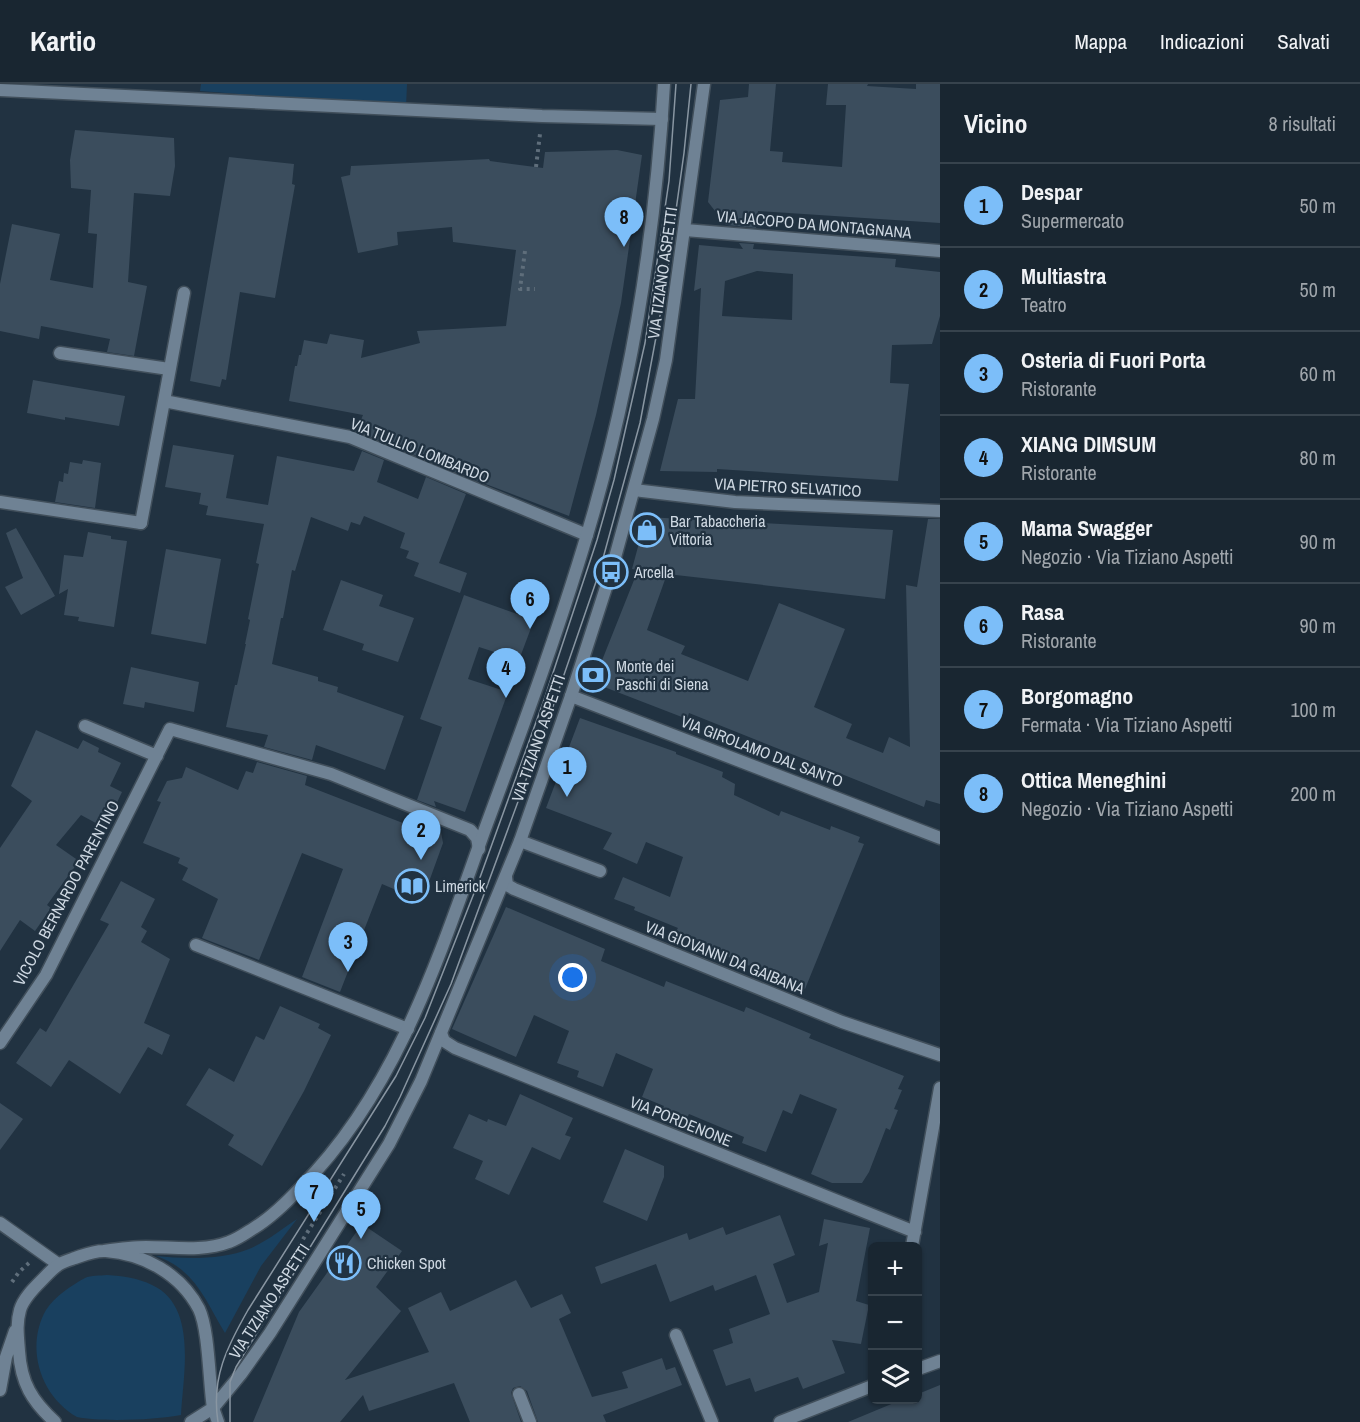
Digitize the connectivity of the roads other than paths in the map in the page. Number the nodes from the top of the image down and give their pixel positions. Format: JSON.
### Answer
{"nodes":[{"id":1,"x":664,"y":84,"type":"edge"},
{"id":2,"x":704,"y":84,"type":"edge"},
{"id":3,"x":0,"y":90,"type":"edge"},
{"id":4,"x":662,"y":119,"type":"junction"},
{"id":5,"x":686,"y":230,"type":"junction"},
{"id":6,"x":940,"y":251,"type":"edge"},
{"id":7,"x":184,"y":293,"type":"dead end"},
{"id":8,"x":60,"y":353,"type":"dead end"},
{"id":9,"x":169,"y":369,"type":"junction"},
{"id":10,"x":164,"y":400,"type":"junction"},
{"id":11,"x":634,"y":490,"type":"junction"},
{"id":12,"x":0,"y":502,"type":"edge"},
{"id":13,"x":940,"y":511,"type":"edge"},
{"id":14,"x":587,"y":535,"type":"junction"},
{"id":15,"x":571,"y":696,"type":"junction"},
{"id":16,"x":85,"y":726,"type":"dead end"},
{"id":17,"x":157,"y":756,"type":"junction"},
{"id":18,"x":940,"y":838,"type":"edge"},
{"id":19,"x":520,"y":840,"type":"junction"},
{"id":20,"x":479,"y":849,"type":"junction"},
{"id":21,"x":600,"y":871,"type":"dead end"},
{"id":22,"x":506,"y":877,"type":"junction"},
{"id":23,"x":196,"y":945,"type":"dead end"},
{"id":24,"x":408,"y":1029,"type":"junction"},
{"id":25,"x":441,"y":1032,"type":"junction"},
{"id":26,"x":0,"y":1043,"type":"edge"},
{"id":27,"x":940,"y":1055,"type":"edge"},
{"id":28,"x":940,"y":1088,"type":"edge"},
{"id":29,"x":0,"y":1224,"type":"edge"},
{"id":30,"x":915,"y":1232,"type":"junction"},
{"id":31,"x":913,"y":1242,"type":"edge"},
{"id":32,"x":104,"y":1251,"type":"junction"},
{"id":33,"x":58,"y":1264,"type":"junction"},
{"id":34,"x":17,"y":1328,"type":"junction"},
{"id":35,"x":676,"y":1335,"type":"dead end"},
{"id":36,"x":940,"y":1362,"type":"edge"},
{"id":37,"x":922,"y":1368,"type":"edge"},
{"id":38,"x":868,"y":1388,"type":"edge"},
{"id":39,"x":0,"y":1390,"type":"edge"},
{"id":40,"x":519,"y":1394,"type":"dead end"},
{"id":41,"x":213,"y":1408,"type":"junction"},
{"id":42,"x":55,"y":1422,"type":"edge"},
{"id":43,"x":191,"y":1422,"type":"edge"},
{"id":44,"x":218,"y":1422,"type":"edge"},
{"id":45,"x":530,"y":1422,"type":"edge"},
{"id":46,"x":712,"y":1422,"type":"edge"},
{"id":47,"x":780,"y":1422,"type":"edge"}],
"edges":[{"from":1,"to":4,"type":"street","name":"VIA TIZIANO ASPETTI"},
{"from":2,"to":5,"type":"street","name":"VIA TIZIANO ASPETTI"},
{"from":3,"to":4,"type":"street"},
{"from":4,"to":14,"type":"street","name":"VIA TIZIANO ASPETTI"},
{"from":5,"to":6,"type":"street","name":"VIA JACOPO DA MONTAGNANA"},
{"from":5,"to":11,"type":"street","name":"VIA TIZIANO ASPETTI"},
{"from":7,"to":9,"type":"street"},
{"from":8,"to":9,"type":"street"},
{"from":9,"to":10,"type":"street"},
{"from":10,"to":12,"type":"street"},
{"from":10,"to":14,"type":"street","name":"VIA TULLIO LOMBARDO"},
{"from":11,"to":13,"type":"street","name":"VIA PIETRO SELVATICO"},
{"from":11,"to":15,"type":"street","name":"VIA TIZIANO ASPETTI"},
{"from":14,"to":20,"type":"street","name":"VIA TIZIANO ASPETTI"},
{"from":15,"to":18,"type":"street","name":"VIA GIROLAMO DAL SANTO"},
{"from":15,"to":19,"type":"street","name":"VIA TIZIANO ASPETTI"},
{"from":16,"to":17,"type":"street"},
{"from":17,"to":20,"type":"street","name":"VICOLO BERNARDO PARENTINO"},
{"from":17,"to":26,"type":"street","name":"VICOLO BERNARDO PARENTINO"},
{"from":19,"to":21,"type":"street"},
{"from":19,"to":22,"type":"street","name":"VIA TIZIANO ASPETTI"},
{"from":20,"to":24,"type":"street","name":"VIA TIZIANO ASPETTI"},
{"from":22,"to":25,"type":"street","name":"VIA TIZIANO ASPETTI"},
{"from":22,"to":27,"type":"street","name":"VIA GIOVANNI DA GAIBANA"},
{"from":23,"to":24,"type":"street"},
{"from":24,"to":32,"type":"street","name":"VIA TIZIANO ASPETTI"},
{"from":25,"to":30,"type":"street","name":"VIA PORDENONE"},
{"from":25,"to":41,"type":"street","name":"VIA TIZIANO ASPETTI"},
{"from":28,"to":30,"type":"street"},
{"from":29,"to":33,"type":"street"},
{"from":30,"to":31,"type":"street"},
{"from":32,"to":33,"type":"street","name":"VIA TIZIANO ASPETTI"},
{"from":32,"to":41,"type":"street"},
{"from":33,"to":34,"type":"street"},
{"from":34,"to":39,"type":"street"},
{"from":34,"to":42,"type":"street"},
{"from":35,"to":46,"type":"street"},
{"from":36,"to":37,"type":"street"},
{"from":38,"to":47,"type":"street"},
{"from":40,"to":45,"type":"street"},
{"from":41,"to":43,"type":"street","name":"VIA TIZIANO ASPETTI"},
{"from":41,"to":44,"type":"street"}]}
